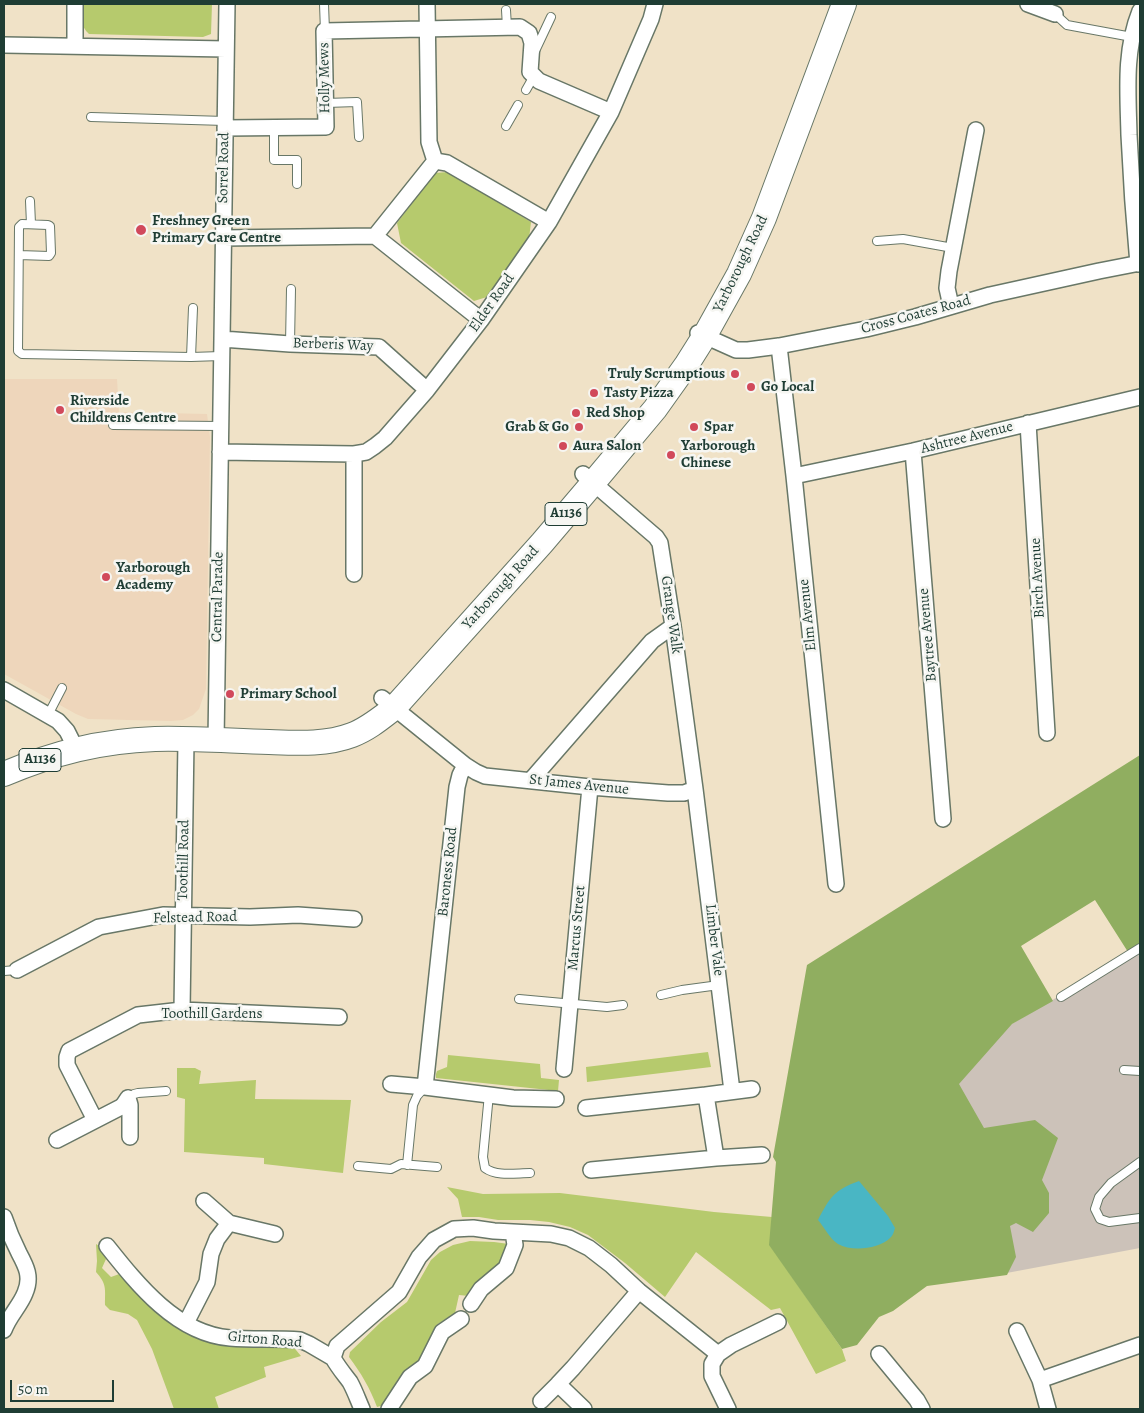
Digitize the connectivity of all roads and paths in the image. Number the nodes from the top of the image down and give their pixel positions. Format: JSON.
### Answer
{"nodes":[{"id":1,"x":75,"y":4,"type":"edge"},
{"id":2,"x":227,"y":4,"type":"edge"},
{"id":3,"x":324,"y":4,"type":"edge"},
{"id":4,"x":427,"y":4,"type":"edge"},
{"id":5,"x":655,"y":4,"type":"edge"},
{"id":6,"x":844,"y":4,"type":"edge"},
{"id":7,"x":1028,"y":4,"type":"edge"},
{"id":8,"x":506,"y":10,"type":"dead end"},
{"id":9,"x":1140,"y":11,"type":"edge"},
{"id":10,"x":1056,"y":14,"type":"joint"},
{"id":11,"x":551,"y":17,"type":"dead end"},
{"id":12,"x":507,"y":27,"type":"junction"},
{"id":13,"x":427,"y":28,"type":"junction"},
{"id":14,"x":325,"y":31,"type":"junction"},
{"id":15,"x":1132,"y":37,"type":"junction"},
{"id":16,"x":4,"y":45,"type":"edge"},
{"id":17,"x":75,"y":45,"type":"junction"},
{"id":18,"x":226,"y":49,"type":"junction"},
{"id":19,"x":532,"y":57,"type":"junction"},
{"id":20,"x":534,"y":76,"type":"junction"},
{"id":21,"x":526,"y":90,"type":"dead end"},
{"id":22,"x":326,"y":103,"type":"junction"},
{"id":23,"x":518,"y":105,"type":"dead end"},
{"id":24,"x":611,"y":112,"type":"junction"},
{"id":25,"x":91,"y":118,"type":"dead end"},
{"id":26,"x":225,"y":125,"type":"junction"},
{"id":27,"x":506,"y":126,"type":"dead end"},
{"id":28,"x":274,"y":128,"type":"junction"},
{"id":29,"x":976,"y":130,"type":"dead end"},
{"id":30,"x":359,"y":138,"type":"dead end"},
{"id":31,"x":435,"y":161,"type":"junction"},
{"id":32,"x":297,"y":184,"type":"dead end"},
{"id":33,"x":30,"y":201,"type":"dead end"},
{"id":34,"x":549,"y":222,"type":"junction"},
{"id":35,"x":31,"y":224,"type":"junction"},
{"id":36,"x":375,"y":236,"type":"junction"},
{"id":37,"x":223,"y":238,"type":"junction"},
{"id":38,"x":876,"y":241,"type":"dead end"},
{"id":39,"x":953,"y":248,"type":"junction"},
{"id":40,"x":19,"y":255,"type":"junction"},
{"id":41,"x":1139,"y":263,"type":"edge"},
{"id":42,"x":291,"y":289,"type":"dead end"},
{"id":43,"x":950,"y":306,"type":"junction"},
{"id":44,"x":193,"y":308,"type":"dead end"},
{"id":45,"x":481,"y":320,"type":"junction"},
{"id":46,"x":699,"y":334,"type":"junction"},
{"id":47,"x":222,"y":339,"type":"junction"},
{"id":48,"x":290,"y":344,"type":"junction"},
{"id":49,"x":779,"y":346,"type":"junction"},
{"id":50,"x":221,"y":356,"type":"junction"},
{"id":51,"x":191,"y":357,"type":"junction"},
{"id":52,"x":427,"y":390,"type":"junction"},
{"id":53,"x":1140,"y":397,"type":"edge"},
{"id":54,"x":1028,"y":424,"type":"junction"},
{"id":55,"x":113,"y":425,"type":"dead end"},
{"id":56,"x":220,"y":426,"type":"junction"},
{"id":57,"x":220,"y":452,"type":"junction"},
{"id":58,"x":913,"y":452,"type":"junction"},
{"id":59,"x":354,"y":454,"type":"junction"},
{"id":60,"x":794,"y":476,"type":"junction"},
{"id":61,"x":588,"y":479,"type":"junction"},
{"id":62,"x":354,"y":574,"type":"dead end"},
{"id":63,"x":673,"y":626,"type":"junction"},
{"id":64,"x":62,"y":688,"type":"dead end"},
{"id":65,"x":4,"y":690,"type":"edge"},
{"id":66,"x":388,"y":703,"type":"junction"},
{"id":67,"x":48,"y":715,"type":"junction"},
{"id":68,"x":1047,"y":733,"type":"dead end"},
{"id":69,"x":186,"y":740,"type":"junction"},
{"id":70,"x":216,"y":741,"type":"junction"},
{"id":71,"x":76,"y":749,"type":"junction"},
{"id":72,"x":465,"y":765,"type":"junction"},
{"id":73,"x":4,"y":774,"type":"edge"},
{"id":74,"x":531,"y":780,"type":"junction"},
{"id":75,"x":590,"y":787,"type":"junction"},
{"id":76,"x":695,"y":789,"type":"junction"},
{"id":77,"x":943,"y":819,"type":"dead end"},
{"id":78,"x":836,"y":884,"type":"dead end"},
{"id":79,"x":183,"y":915,"type":"junction"},
{"id":80,"x":354,"y":919,"type":"dead end"},
{"id":81,"x":1140,"y":948,"type":"edge"},
{"id":82,"x":11,"y":970,"type":"edge"},
{"id":83,"x":719,"y":985,"type":"junction"},
{"id":84,"x":661,"y":995,"type":"dead end"},
{"id":85,"x":1061,"y":997,"type":"dead end"},
{"id":86,"x":519,"y":999,"type":"dead end"},
{"id":87,"x":570,"y":1003,"type":"junction"},
{"id":88,"x":624,"y":1004,"type":"dead end"},
{"id":89,"x":182,"y":1010,"type":"junction"},
{"id":90,"x":338,"y":1017,"type":"dead end"},
{"id":91,"x":564,"y":1069,"type":"dead end"},
{"id":92,"x":1124,"y":1070,"type":"dead end"},
{"id":93,"x":1140,"y":1071,"type":"edge"},
{"id":94,"x":391,"y":1084,"type":"dead end"},
{"id":95,"x":425,"y":1087,"type":"junction"},
{"id":96,"x":752,"y":1088,"type":"dead end"},
{"id":97,"x":166,"y":1091,"type":"dead end"},
{"id":98,"x":732,"y":1091,"type":"junction"},
{"id":99,"x":489,"y":1094,"type":"junction"},
{"id":100,"x":706,"y":1095,"type":"junction"},
{"id":101,"x":128,"y":1098,"type":"junction"},
{"id":102,"x":556,"y":1099,"type":"dead end"},
{"id":103,"x":586,"y":1108,"type":"dead end"},
{"id":104,"x":95,"y":1120,"type":"junction"},
{"id":105,"x":130,"y":1137,"type":"dead end"},
{"id":106,"x":57,"y":1140,"type":"dead end"},
{"id":107,"x":762,"y":1155,"type":"dead end"},
{"id":108,"x":716,"y":1158,"type":"junction"},
{"id":109,"x":1140,"y":1162,"type":"edge"},
{"id":110,"x":408,"y":1165,"type":"junction"},
{"id":111,"x":358,"y":1166,"type":"dead end"},
{"id":112,"x":436,"y":1167,"type":"dead end"},
{"id":113,"x":591,"y":1170,"type":"dead end"},
{"id":114,"x":530,"y":1173,"type":"dead end"},
{"id":115,"x":204,"y":1201,"type":"dead end"},
{"id":116,"x":4,"y":1217,"type":"edge"},
{"id":117,"x":1140,"y":1218,"type":"edge"},
{"id":118,"x":229,"y":1223,"type":"junction"},
{"id":119,"x":513,"y":1232,"type":"junction"},
{"id":120,"x":275,"y":1234,"type":"dead end"},
{"id":121,"x":107,"y":1246,"type":"dead end"},
{"id":122,"x":639,"y":1291,"type":"junction"},
{"id":123,"x":471,"y":1304,"type":"dead end"},
{"id":124,"x":461,"y":1319,"type":"dead end"},
{"id":125,"x":778,"y":1322,"type":"dead end"},
{"id":126,"x":186,"y":1323,"type":"junction"},
{"id":127,"x":4,"y":1330,"type":"edge"},
{"id":128,"x":1017,"y":1331,"type":"dead end"},
{"id":129,"x":1140,"y":1345,"type":"edge"},
{"id":130,"x":718,"y":1354,"type":"junction"},
{"id":131,"x":879,"y":1354,"type":"dead end"},
{"id":132,"x":333,"y":1358,"type":"junction"},
{"id":133,"x":1040,"y":1380,"type":"junction"},
{"id":134,"x":558,"y":1384,"type":"junction"},
{"id":135,"x":541,"y":1401,"type":"dead end"},
{"id":136,"x":362,"y":1409,"type":"edge"},
{"id":137,"x":389,"y":1409,"type":"edge"},
{"id":138,"x":584,"y":1409,"type":"edge"},
{"id":139,"x":728,"y":1409,"type":"edge"},
{"id":140,"x":922,"y":1409,"type":"edge"},
{"id":141,"x":1048,"y":1409,"type":"edge"}],
"edges":[{"from":1,"to":17,"type":"street"},
{"from":2,"to":18,"type":"street","name":"Sorrel Road"},
{"from":3,"to":14,"type":"lane"},
{"from":4,"to":13,"type":"street"},
{"from":5,"to":24,"type":"street","name":"Elder Road"},
{"from":6,"to":46,"type":"main road","name":"Yarborough Road","number":"A1136"},
{"from":7,"to":10,"type":"street"},
{"from":8,"to":12,"type":"lane"},
{"from":9,"to":15,"type":"street"},
{"from":10,"to":15,"type":"lane"},
{"from":11,"to":19,"type":"lane"},
{"from":12,"to":13,"type":"street","name":"Holly Mews"},
{"from":12,"to":19,"type":"street","name":"Holly Mews"},
{"from":13,"to":14,"type":"street","name":"Holly Mews"},
{"from":13,"to":31,"type":"street"},
{"from":14,"to":22,"type":"street","name":"Holly Mews"},
{"from":15,"to":41,"type":"street"},
{"from":16,"to":17,"type":"street"},
{"from":17,"to":18,"type":"street"},
{"from":18,"to":26,"type":"street","name":"Sorrel Road"},
{"from":19,"to":20,"type":"street"},
{"from":20,"to":21,"type":"lane"},
{"from":20,"to":24,"type":"street"},
{"from":22,"to":28,"type":"street","name":"Holly Mews"},
{"from":22,"to":30,"type":"lane"},
{"from":23,"to":27,"type":"lane"},
{"from":24,"to":34,"type":"street","name":"Elder Road"},
{"from":25,"to":26,"type":"lane"},
{"from":26,"to":28,"type":"street","name":"Holly Mews"},
{"from":26,"to":37,"type":"street","name":"Sorrel Road"},
{"from":28,"to":32,"type":"lane"},
{"from":29,"to":39,"type":"street"},
{"from":31,"to":34,"type":"street"},
{"from":31,"to":36,"type":"street"},
{"from":33,"to":35,"type":"lane"},
{"from":34,"to":45,"type":"street","name":"Elder Road"},
{"from":35,"to":40,"type":"lane"},
{"from":35,"to":40,"type":"lane"},
{"from":36,"to":37,"type":"street"},
{"from":36,"to":45,"type":"street"},
{"from":37,"to":47,"type":"street","name":"Sorrel Road"},
{"from":38,"to":39,"type":"lane"},
{"from":39,"to":43,"type":"street"},
{"from":40,"to":51,"type":"lane"},
{"from":41,"to":43,"type":"street","name":"Cross Coates Road"},
{"from":42,"to":48,"type":"lane"},
{"from":43,"to":49,"type":"street","name":"Cross Coates Road"},
{"from":44,"to":51,"type":"lane"},
{"from":45,"to":52,"type":"street","name":"Elder Road"},
{"from":46,"to":49,"type":"street","name":"Cross Coates Road"},
{"from":46,"to":61,"type":"main road","name":"Yarborough Road","number":"A1136"},
{"from":47,"to":48,"type":"street","name":"Berberis Way"},
{"from":47,"to":50,"type":"street","name":"Sorrel Road"},
{"from":48,"to":52,"type":"street","name":"Berberis Way"},
{"from":49,"to":60,"type":"street","name":"Elm Avenue"},
{"from":50,"to":51,"type":"lane"},
{"from":50,"to":56,"type":"street","name":"Sorrel Road"},
{"from":52,"to":59,"type":"street","name":"Elder Road"},
{"from":53,"to":54,"type":"street","name":"Ashtree Avenue"},
{"from":54,"to":58,"type":"street","name":"Ashtree Avenue"},
{"from":54,"to":68,"type":"street","name":"Birch Avenue"},
{"from":55,"to":56,"type":"lane"},
{"from":56,"to":57,"type":"street","name":"Sorrel Road"},
{"from":57,"to":59,"type":"street","name":"Elder Road"},
{"from":57,"to":70,"type":"street","name":"Central Parade"},
{"from":58,"to":60,"type":"street","name":"Ashtree Avenue"},
{"from":58,"to":77,"type":"street","name":"Baytree Avenue"},
{"from":59,"to":62,"type":"street"},
{"from":60,"to":78,"type":"street","name":"Elm Avenue"},
{"from":61,"to":63,"type":"street","name":"Grange Walk"},
{"from":61,"to":66,"type":"main road","name":"Yarborough Road","number":"A1136"},
{"from":63,"to":74,"type":"street"},
{"from":63,"to":76,"type":"street","name":"Grange Walk"},
{"from":64,"to":67,"type":"lane"},
{"from":65,"to":67,"type":"street"},
{"from":66,"to":70,"type":"main road","name":"Yarborough Road","number":"A1136"},
{"from":66,"to":72,"type":"street"},
{"from":67,"to":71,"type":"street"},
{"from":69,"to":70,"type":"main road","name":"Yarborough Road","number":"A1136"},
{"from":69,"to":71,"type":"main road","name":"Yarborough Road","number":"A1136"},
{"from":69,"to":79,"type":"street","name":"Toothill Road"},
{"from":71,"to":73,"type":"main road","name":"Yarborough Road","number":"A1136"},
{"from":72,"to":74,"type":"street","name":"St James Avenue"},
{"from":72,"to":95,"type":"street","name":"Baroness Road"},
{"from":74,"to":75,"type":"street","name":"St James Avenue"},
{"from":75,"to":76,"type":"street","name":"St James Avenue"},
{"from":75,"to":87,"type":"street","name":"Marcus Street"},
{"from":76,"to":83,"type":"street","name":"Limber Vale"},
{"from":79,"to":80,"type":"street","name":"Felstead Road"},
{"from":79,"to":82,"type":"street","name":"Felstead Road"},
{"from":79,"to":89,"type":"street","name":"Toothill Road"},
{"from":81,"to":85,"type":"lane"},
{"from":83,"to":84,"type":"lane"},
{"from":83,"to":98,"type":"street","name":"Limber Vale"},
{"from":86,"to":87,"type":"lane"},
{"from":87,"to":88,"type":"lane"},
{"from":87,"to":91,"type":"street","name":"Marcus Street"},
{"from":89,"to":90,"type":"street","name":"Toothill Gardens"},
{"from":89,"to":104,"type":"street","name":"Toothill Gardens"},
{"from":92,"to":93,"type":"lane"},
{"from":94,"to":95,"type":"street"},
{"from":95,"to":99,"type":"street"},
{"from":95,"to":110,"type":"lane"},
{"from":96,"to":98,"type":"street"},
{"from":97,"to":101,"type":"lane"},
{"from":98,"to":100,"type":"street"},
{"from":99,"to":102,"type":"street"},
{"from":99,"to":114,"type":"lane"},
{"from":100,"to":103,"type":"street"},
{"from":100,"to":108,"type":"street"},
{"from":101,"to":104,"type":"street"},
{"from":101,"to":105,"type":"street"},
{"from":104,"to":106,"type":"street"},
{"from":107,"to":108,"type":"street"},
{"from":108,"to":113,"type":"street"},
{"from":109,"to":117,"type":"lane"},
{"from":110,"to":111,"type":"lane"},
{"from":110,"to":112,"type":"lane"},
{"from":115,"to":118,"type":"street"},
{"from":116,"to":127,"type":"street"},
{"from":118,"to":120,"type":"street"},
{"from":118,"to":126,"type":"street"},
{"from":119,"to":122,"type":"street"},
{"from":119,"to":123,"type":"street"},
{"from":119,"to":132,"type":"street"},
{"from":121,"to":126,"type":"street","name":"Girton Road"},
{"from":122,"to":130,"type":"street"},
{"from":122,"to":134,"type":"street"},
{"from":124,"to":137,"type":"street"},
{"from":125,"to":130,"type":"street"},
{"from":126,"to":132,"type":"street","name":"Girton Road"},
{"from":128,"to":133,"type":"street"},
{"from":129,"to":133,"type":"street"},
{"from":130,"to":139,"type":"street"},
{"from":131,"to":140,"type":"street"},
{"from":132,"to":136,"type":"street"},
{"from":133,"to":141,"type":"street"},
{"from":134,"to":135,"type":"street"},
{"from":134,"to":138,"type":"street"}]}
